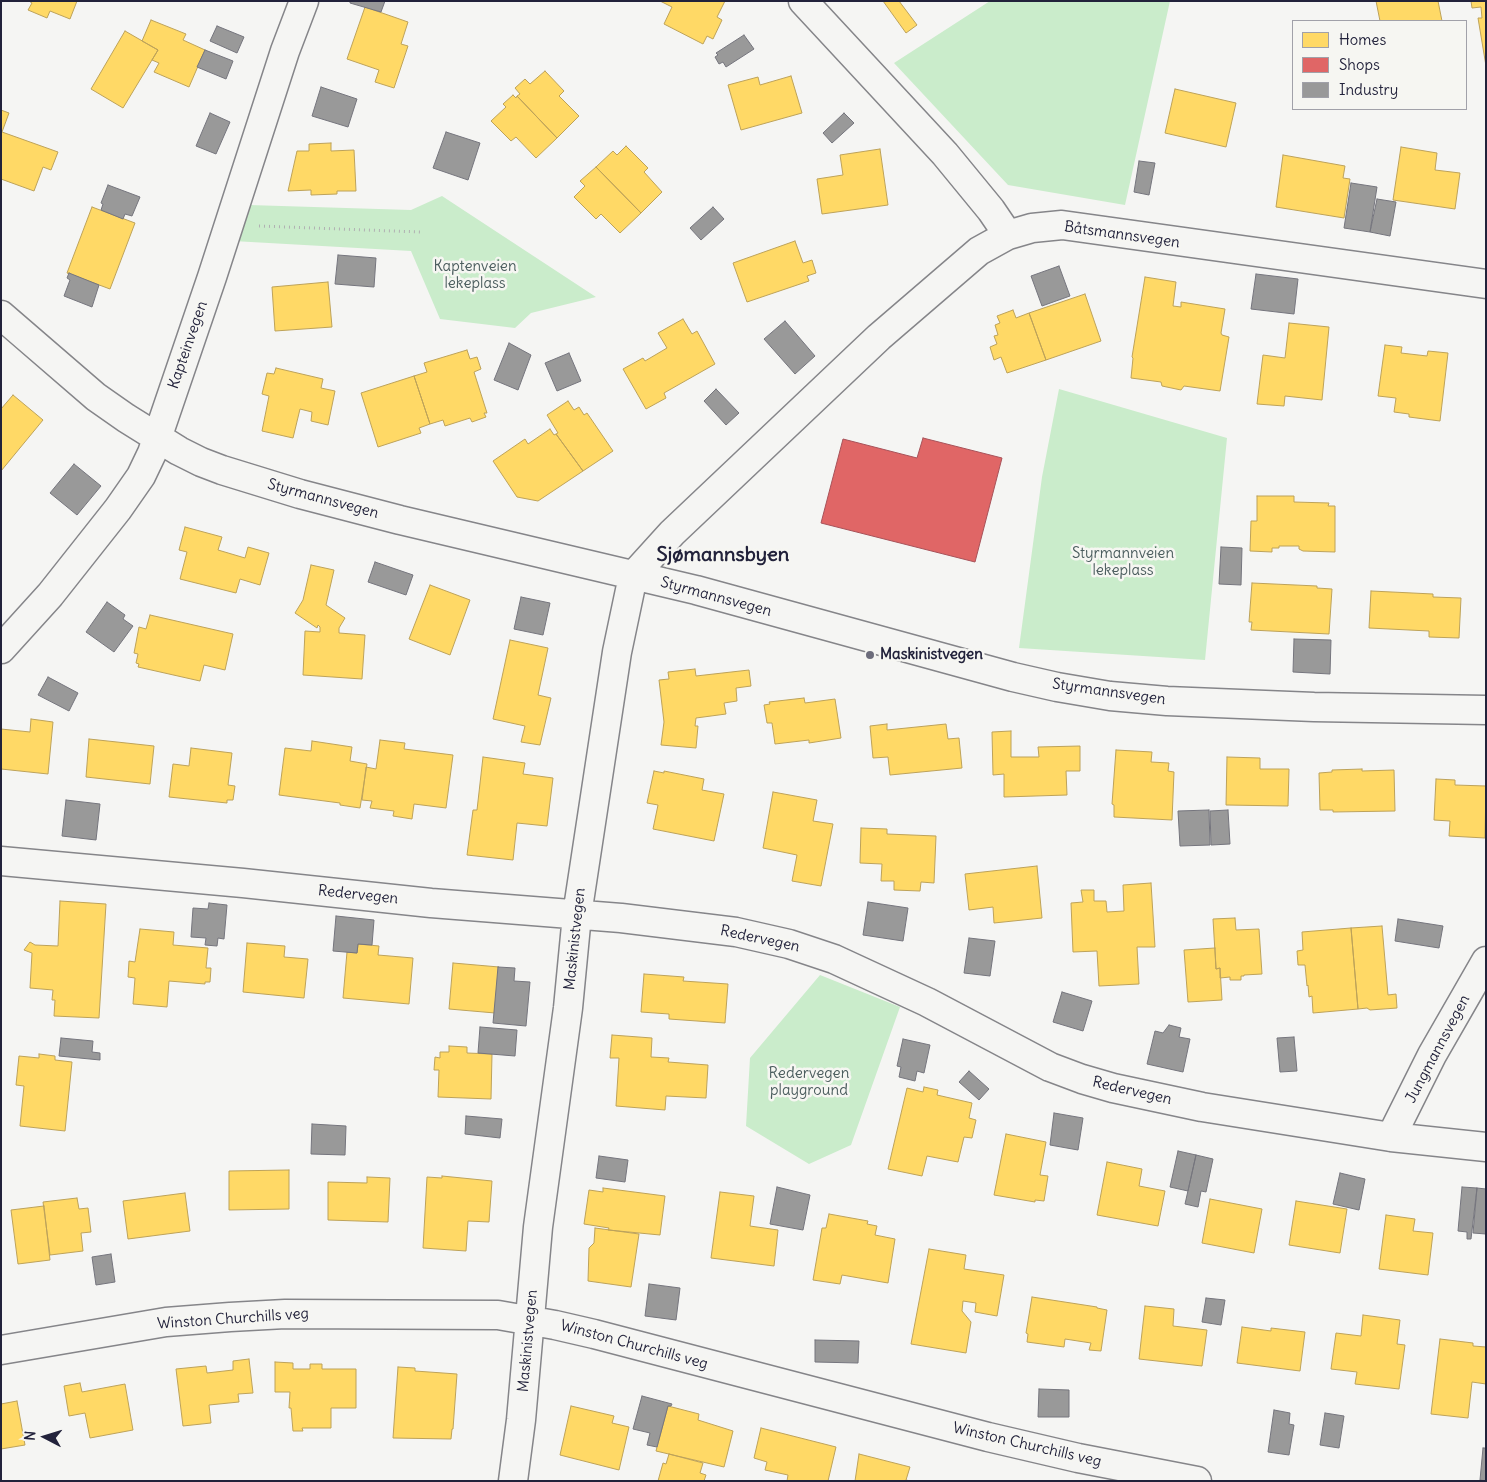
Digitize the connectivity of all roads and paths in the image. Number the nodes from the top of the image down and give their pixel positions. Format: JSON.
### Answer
{"nodes":[{"id":1,"x":304,"y":1,"type":"edge"},
{"id":2,"x":803,"y":1,"type":"edge"},
{"id":3,"x":229,"y":225,"type":"junction"},
{"id":4,"x":420,"y":232,"type":"dead end"},
{"id":5,"x":1008,"y":235,"type":"junction"},
{"id":6,"x":1486,"y":284,"type":"edge"},
{"id":7,"x":5,"y":327,"type":"edge"},
{"id":8,"x":157,"y":438,"type":"junction"},
{"id":9,"x":633,"y":576,"type":"junction"},
{"id":10,"x":1,"y":650,"type":"edge"},
{"id":11,"x":1486,"y":710,"type":"edge"},
{"id":12,"x":1,"y":861,"type":"edge"},
{"id":13,"x":577,"y":915,"type":"junction"},
{"id":14,"x":1486,"y":961,"type":"edge"},
{"id":15,"x":1391,"y":1137,"type":"junction"},
{"id":16,"x":1486,"y":1147,"type":"edge"},
{"id":17,"x":529,"y":1320,"type":"junction"},
{"id":18,"x":1,"y":1350,"type":"edge"},
{"id":19,"x":513,"y":1481,"type":"edge"},
{"id":20,"x":1197,"y":1481,"type":"edge"}],
"edges":[{"from":1,"to":3,"type":"street","name":"Kapteinvegen"},
{"from":2,"to":5,"type":"street"},
{"from":3,"to":4,"type":"path"},
{"from":3,"to":8,"type":"street","name":"Kapteinvegen"},
{"from":5,"to":6,"type":"street","name":"Båtsmannsvegen"},
{"from":5,"to":9,"type":"street"},
{"from":7,"to":8,"type":"street","name":"Styrmannsvegen"},
{"from":8,"to":9,"type":"street","name":"Styrmannsvegen"},
{"from":8,"to":10,"type":"street","name":"Kapteinvegen"},
{"from":9,"to":11,"type":"street","name":"Styrmannsvegen"},
{"from":9,"to":13,"type":"street","name":"Maskinistvegen"},
{"from":12,"to":13,"type":"street","name":"Redervegen"},
{"from":13,"to":15,"type":"street","name":"Redervegen"},
{"from":13,"to":17,"type":"street","name":"Maskinistvegen"},
{"from":14,"to":15,"type":"street","name":"Jungmannsvegen"},
{"from":15,"to":16,"type":"street","name":"Redervegen"},
{"from":17,"to":18,"type":"street","name":"Winston Churchills veg"},
{"from":17,"to":19,"type":"street","name":"Maskinistvegen"},
{"from":17,"to":20,"type":"street","name":"Winston Churchills veg"}]}
